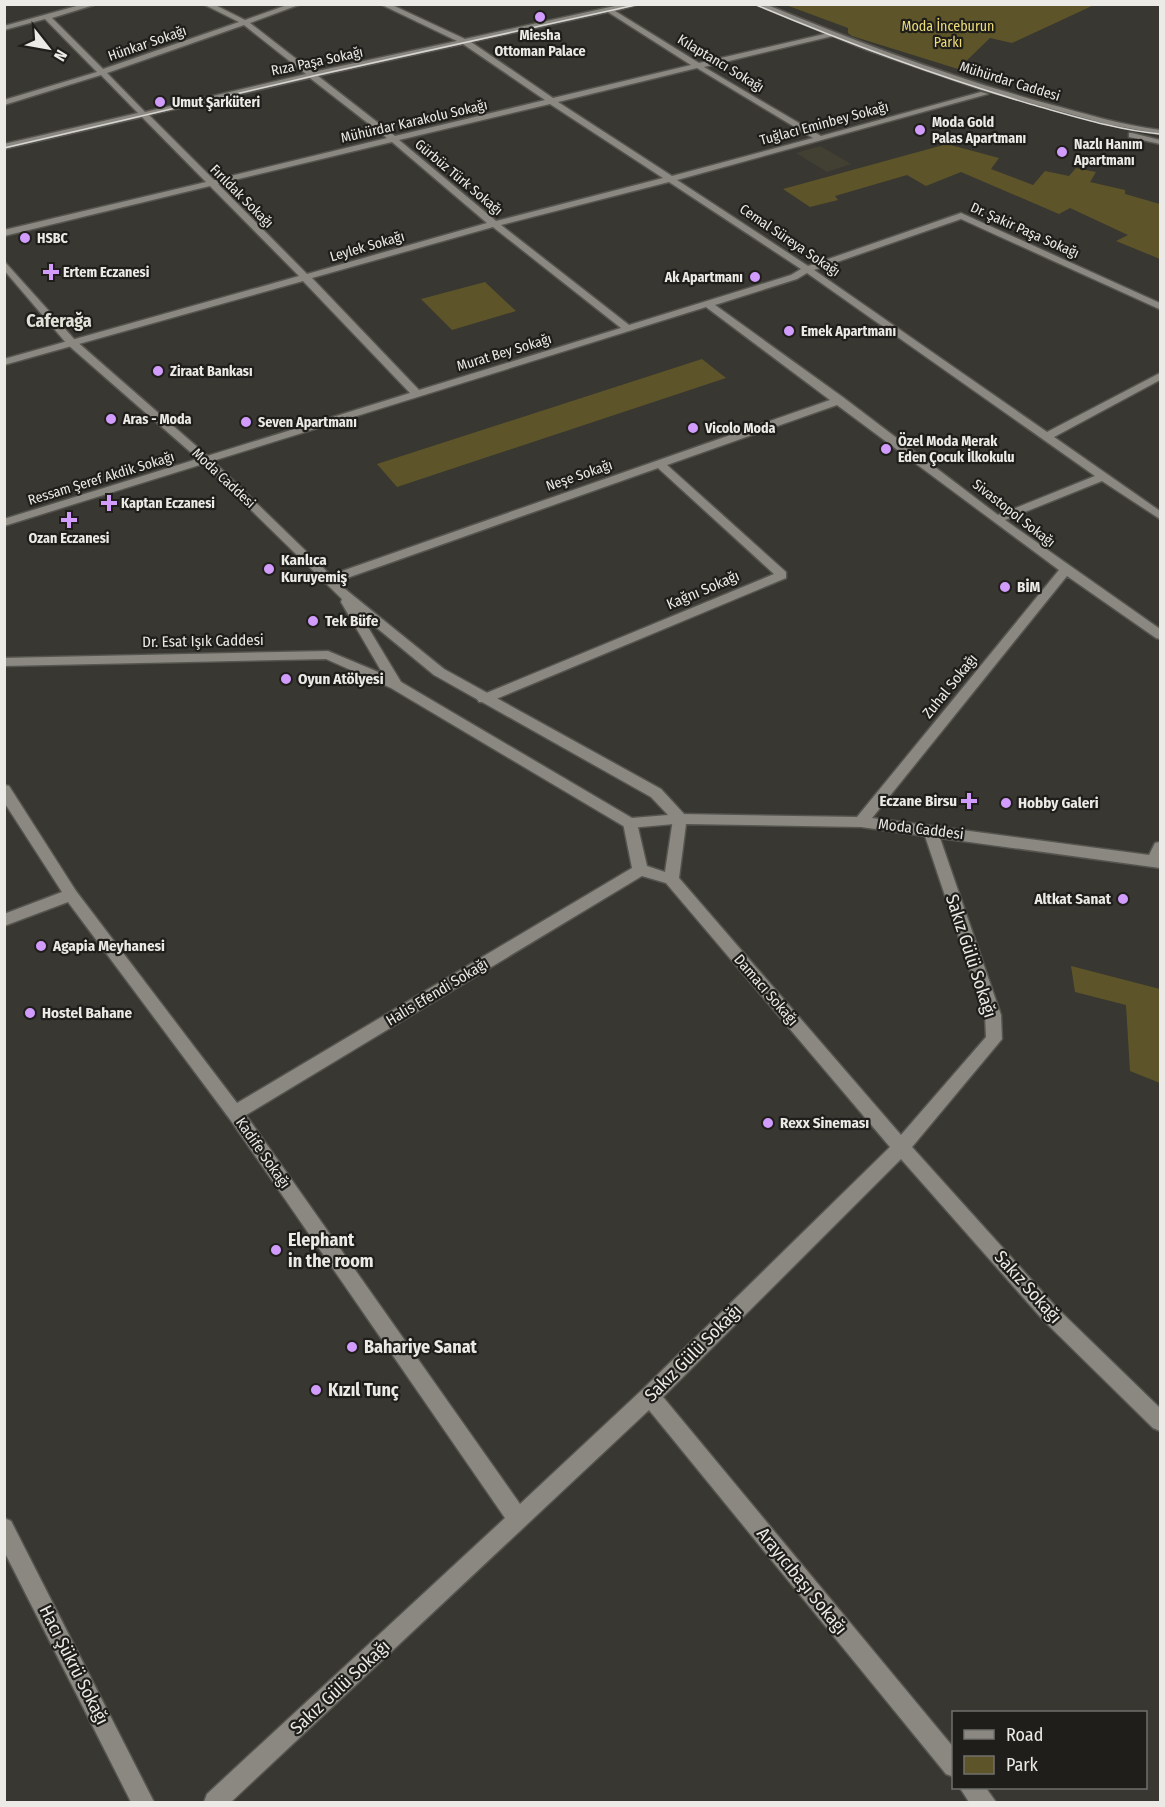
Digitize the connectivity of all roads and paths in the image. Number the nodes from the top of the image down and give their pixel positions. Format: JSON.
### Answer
{"nodes":[{"id":1,"x":94,"y":4,"type":"edge"},
{"id":2,"x":206,"y":4,"type":"edge"},
{"id":3,"x":298,"y":4,"type":"edge"},
{"id":4,"x":383,"y":4,"type":"edge"},
{"id":5,"x":401,"y":4,"type":"edge"},
{"id":6,"x":636,"y":4,"type":"edge"},
{"id":7,"x":758,"y":4,"type":"edge"},
{"id":8,"x":391,"y":8,"type":"junction"},
{"id":9,"x":609,"y":10,"type":"junction"},
{"id":10,"x":47,"y":17,"type":"junction"},
{"id":11,"x":246,"y":23,"type":"junction"},
{"id":12,"x":4,"y":28,"type":"edge"},
{"id":13,"x":830,"y":34,"type":"junction"},
{"id":14,"x":821,"y":37,"type":"junction"},
{"id":15,"x":467,"y":43,"type":"junction"},
{"id":16,"x":698,"y":66,"type":"junction"},
{"id":17,"x":100,"y":73,"type":"junction"},
{"id":18,"x":312,"y":75,"type":"junction"},
{"id":19,"x":984,"y":94,"type":"junction"},
{"id":20,"x":553,"y":102,"type":"junction"},
{"id":21,"x":4,"y":103,"type":"edge"},
{"id":22,"x":144,"y":115,"type":"junction"},
{"id":23,"x":1159,"y":134,"type":"edge"},
{"id":24,"x":1132,"y":135,"type":"junction"},
{"id":25,"x":819,"y":138,"type":"junction"},
{"id":26,"x":393,"y":139,"type":"junction"},
{"id":27,"x":1161,"y":142,"type":"edge"},
{"id":28,"x":4,"y":147,"type":"edge"},
{"id":29,"x":671,"y":179,"type":"junction"},
{"id":30,"x":210,"y":184,"type":"junction"},
{"id":31,"x":494,"y":224,"type":"junction"},
{"id":32,"x":4,"y":233,"type":"edge"},
{"id":33,"x":6,"y":269,"type":"edge"},
{"id":34,"x":807,"y":269,"type":"junction"},
{"id":35,"x":305,"y":277,"type":"junction"},
{"id":36,"x":708,"y":304,"type":"junction"},
{"id":37,"x":1161,"y":306,"type":"edge"},
{"id":38,"x":627,"y":328,"type":"junction"},
{"id":39,"x":71,"y":342,"type":"junction"},
{"id":40,"x":4,"y":362,"type":"edge"},
{"id":41,"x":1161,"y":376,"type":"edge"},
{"id":42,"x":417,"y":394,"type":"junction"},
{"id":43,"x":840,"y":400,"type":"junction"},
{"id":44,"x":1046,"y":436,"type":"junction"},
{"id":45,"x":207,"y":461,"type":"junction"},
{"id":46,"x":659,"y":463,"type":"junction"},
{"id":47,"x":1104,"y":476,"type":"junction"},
{"id":48,"x":1158,"y":513,"type":"edge"},
{"id":49,"x":998,"y":519,"type":"junction"},
{"id":50,"x":4,"y":523,"type":"edge"},
{"id":51,"x":1065,"y":571,"type":"junction"},
{"id":52,"x":329,"y":580,"type":"junction"},
{"id":53,"x":341,"y":592,"type":"junction"},
{"id":54,"x":1161,"y":635,"type":"edge"},
{"id":55,"x":4,"y":662,"type":"edge"},
{"id":56,"x":396,"y":685,"type":"junction"},
{"id":57,"x":484,"y":699,"type":"junction"},
{"id":58,"x":4,"y":790,"type":"edge"},
{"id":59,"x":680,"y":819,"type":"junction"},
{"id":60,"x":861,"y":822,"type":"junction"},
{"id":61,"x":630,"y":823,"type":"junction"},
{"id":62,"x":930,"y":830,"type":"junction"},
{"id":63,"x":1161,"y":847,"type":"edge"},
{"id":64,"x":1157,"y":862,"type":"edge"},
{"id":65,"x":640,"y":870,"type":"junction"},
{"id":66,"x":671,"y":879,"type":"junction"},
{"id":67,"x":71,"y":895,"type":"junction"},
{"id":68,"x":4,"y":920,"type":"edge"},
{"id":69,"x":235,"y":1113,"type":"junction"},
{"id":70,"x":902,"y":1147,"type":"junction"},
{"id":71,"x":650,"y":1396,"type":"junction"},
{"id":72,"x":1161,"y":1421,"type":"edge"},
{"id":73,"x":518,"y":1519,"type":"junction"},
{"id":74,"x":4,"y":1528,"type":"edge"},
{"id":75,"x":952,"y":1764,"type":"edge"},
{"id":76,"x":972,"y":1789,"type":"edge"},
{"id":77,"x":143,"y":1803,"type":"edge"},
{"id":78,"x":215,"y":1803,"type":"edge"},
{"id":79,"x":984,"y":1803,"type":"edge"}],
"edges":[{"from":1,"to":10,"type":"street"},
{"from":2,"to":11,"type":"street","name":"Gürbüz Türk Sokağı"},
{"from":3,"to":11,"type":"street","name":"Hünkar Sokağı"},
{"from":4,"to":8,"type":"street","name":"Cemal Süreya Sokağı"},
{"from":5,"to":8,"type":"street"},
{"from":6,"to":9,"type":"street","name":"Rıza Paşa Sokağı"},
{"from":7,"to":13,"type":"street","name":"Mühürdar Caddesi"},
{"from":8,"to":15,"type":"street","name":"Cemal Süreya Sokağı"},
{"from":9,"to":15,"type":"street","name":"Rıza Paşa Sokağı"},
{"from":9,"to":16,"type":"street","name":"Kılaptancı Sokağı"},
{"from":10,"to":12,"type":"street"},
{"from":10,"to":17,"type":"street","name":"Fırıldak Sokağı"},
{"from":11,"to":17,"type":"street","name":"Hünkar Sokağı"},
{"from":11,"to":18,"type":"street","name":"Gürbüz Türk Sokağı"},
{"from":13,"to":14,"type":"street","name":"Mühürdar Karakolu Sokağı"},
{"from":13,"to":23,"type":"street","name":"Mühürdar Caddesi"},
{"from":14,"to":16,"type":"street","name":"Mühürdar Karakolu Sokağı"},
{"from":14,"to":19,"type":"street","name":"Mühürdar Caddesi"},
{"from":15,"to":18,"type":"street","name":"Rıza Paşa Sokağı"},
{"from":15,"to":20,"type":"street","name":"Cemal Süreya Sokağı"},
{"from":16,"to":20,"type":"street","name":"Mühürdar Karakolu Sokağı"},
{"from":16,"to":25,"type":"street","name":"Kılaptancı Sokağı"},
{"from":17,"to":21,"type":"street","name":"Hünkar Sokağı"},
{"from":17,"to":22,"type":"street","name":"Fırıldak Sokağı"},
{"from":18,"to":22,"type":"street","name":"Rıza Paşa Sokağı"},
{"from":18,"to":26,"type":"street","name":"Gürbüz Türk Sokağı"},
{"from":19,"to":24,"type":"street","name":"Mühürdar Caddesi"},
{"from":19,"to":25,"type":"street","name":"Tuğlacı Eminbey Sokağı"},
{"from":20,"to":26,"type":"street","name":"Mühürdar Karakolu Sokağı"},
{"from":20,"to":29,"type":"street","name":"Cemal Süreya Sokağı"},
{"from":22,"to":28,"type":"street","name":"Rıza Paşa Sokağı"},
{"from":22,"to":30,"type":"street","name":"Fırıldak Sokağı"},
{"from":23,"to":24,"type":"street"},
{"from":24,"to":27,"type":"street"},
{"from":25,"to":29,"type":"street","name":"Tuğlacı Eminbey Sokağı"},
{"from":26,"to":30,"type":"street","name":"Mühürdar Karakolu Sokağı"},
{"from":26,"to":31,"type":"street","name":"Gürbüz Türk Sokağı"},
{"from":29,"to":31,"type":"street","name":"Leylek Sokağı"},
{"from":29,"to":34,"type":"street","name":"Cemal Süreya Sokağı"},
{"from":30,"to":32,"type":"street","name":"Mühürdar Karakolu Sokağı"},
{"from":30,"to":35,"type":"street","name":"Fırıldak Sokağı"},
{"from":31,"to":35,"type":"street","name":"Leylek Sokağı"},
{"from":31,"to":38,"type":"street","name":"Gürbüz Türk Sokağı"},
{"from":33,"to":39,"type":"street","name":"Moda Caddesi"},
{"from":34,"to":36,"type":"street","name":"Murat Bey Sokağı"},
{"from":34,"to":37,"type":"street","name":"Dr. Şakir Paşa Sokağı"},
{"from":34,"to":44,"type":"street","name":"Cemal Süreya Sokağı"},
{"from":35,"to":39,"type":"street","name":"Leylek Sokağı"},
{"from":35,"to":42,"type":"street","name":"Fırıldak Sokağı"},
{"from":36,"to":38,"type":"street","name":"Murat Bey Sokağı"},
{"from":36,"to":43,"type":"street","name":"Sivastopol Sokağı"},
{"from":38,"to":42,"type":"street","name":"Murat Bey Sokağı"},
{"from":39,"to":40,"type":"street","name":"Leylek Sokağı"},
{"from":39,"to":45,"type":"street","name":"Moda Caddesi"},
{"from":41,"to":44,"type":"street"},
{"from":42,"to":45,"type":"street","name":"Murat Bey Sokağı"},
{"from":43,"to":46,"type":"street","name":"Neşe Sokağı"},
{"from":43,"to":49,"type":"street","name":"Sivastopol Sokağı"},
{"from":44,"to":47,"type":"street","name":"Cemal Süreya Sokağı"},
{"from":45,"to":50,"type":"street","name":"Ressam Şeref Akdik Sokağı"},
{"from":45,"to":52,"type":"street","name":"Moda Caddesi"},
{"from":46,"to":52,"type":"street","name":"Neşe Sokağı"},
{"from":46,"to":57,"type":"street","name":"Kağnı Sokağı"},
{"from":47,"to":48,"type":"street","name":"Cemal Süreya Sokağı"},
{"from":47,"to":49,"type":"street"},
{"from":49,"to":51,"type":"street","name":"Sivastopol Sokağı"},
{"from":51,"to":54,"type":"street","name":"Sivastopol Sokağı"},
{"from":51,"to":60,"type":"street","name":"Zuhal Sokağı"},
{"from":52,"to":53,"type":"street","name":"Moda Caddesi"},
{"from":53,"to":56,"type":"street","name":"Moda Caddesi"},
{"from":53,"to":57,"type":"street","name":"Moda Caddesi"},
{"from":55,"to":56,"type":"street","name":"Dr. Esat Işık Caddesi"},
{"from":56,"to":61,"type":"street","name":"Moda Caddesi"},
{"from":57,"to":59,"type":"street","name":"Moda Caddesi"},
{"from":58,"to":67,"type":"street","name":"Kadife Sokağı"},
{"from":59,"to":60,"type":"street","name":"Moda Caddesi"},
{"from":59,"to":61,"type":"street","name":"Moda Caddesi"},
{"from":59,"to":66,"type":"street"},
{"from":60,"to":62,"type":"street","name":"Moda Caddesi"},
{"from":61,"to":65,"type":"street"},
{"from":62,"to":64,"type":"street","name":"Moda Caddesi"},
{"from":62,"to":70,"type":"street","name":"Sakız Gülü Sokağı"},
{"from":63,"to":64,"type":"street"},
{"from":65,"to":66,"type":"street"},
{"from":65,"to":69,"type":"street","name":"Halis Efendi Sokağı"},
{"from":66,"to":70,"type":"street","name":"Damacı Sokağı"},
{"from":67,"to":68,"type":"street"},
{"from":67,"to":69,"type":"street","name":"Kadife Sokağı"},
{"from":69,"to":73,"type":"street","name":"Kadife Sokağı"},
{"from":70,"to":71,"type":"street","name":"Sakız Gülü Sokağı"},
{"from":70,"to":72,"type":"street","name":"Sakız Sokağı"},
{"from":71,"to":73,"type":"street","name":"Sakız Gülü Sokağı"},
{"from":71,"to":75,"type":"street","name":"Arayıcıbaşı Sokağı"},
{"from":73,"to":78,"type":"street","name":"Sakız Gülü Sokağı"},
{"from":74,"to":77,"type":"street","name":"Hacı Şükrü Sokağı"},
{"from":76,"to":79,"type":"street"}]}
